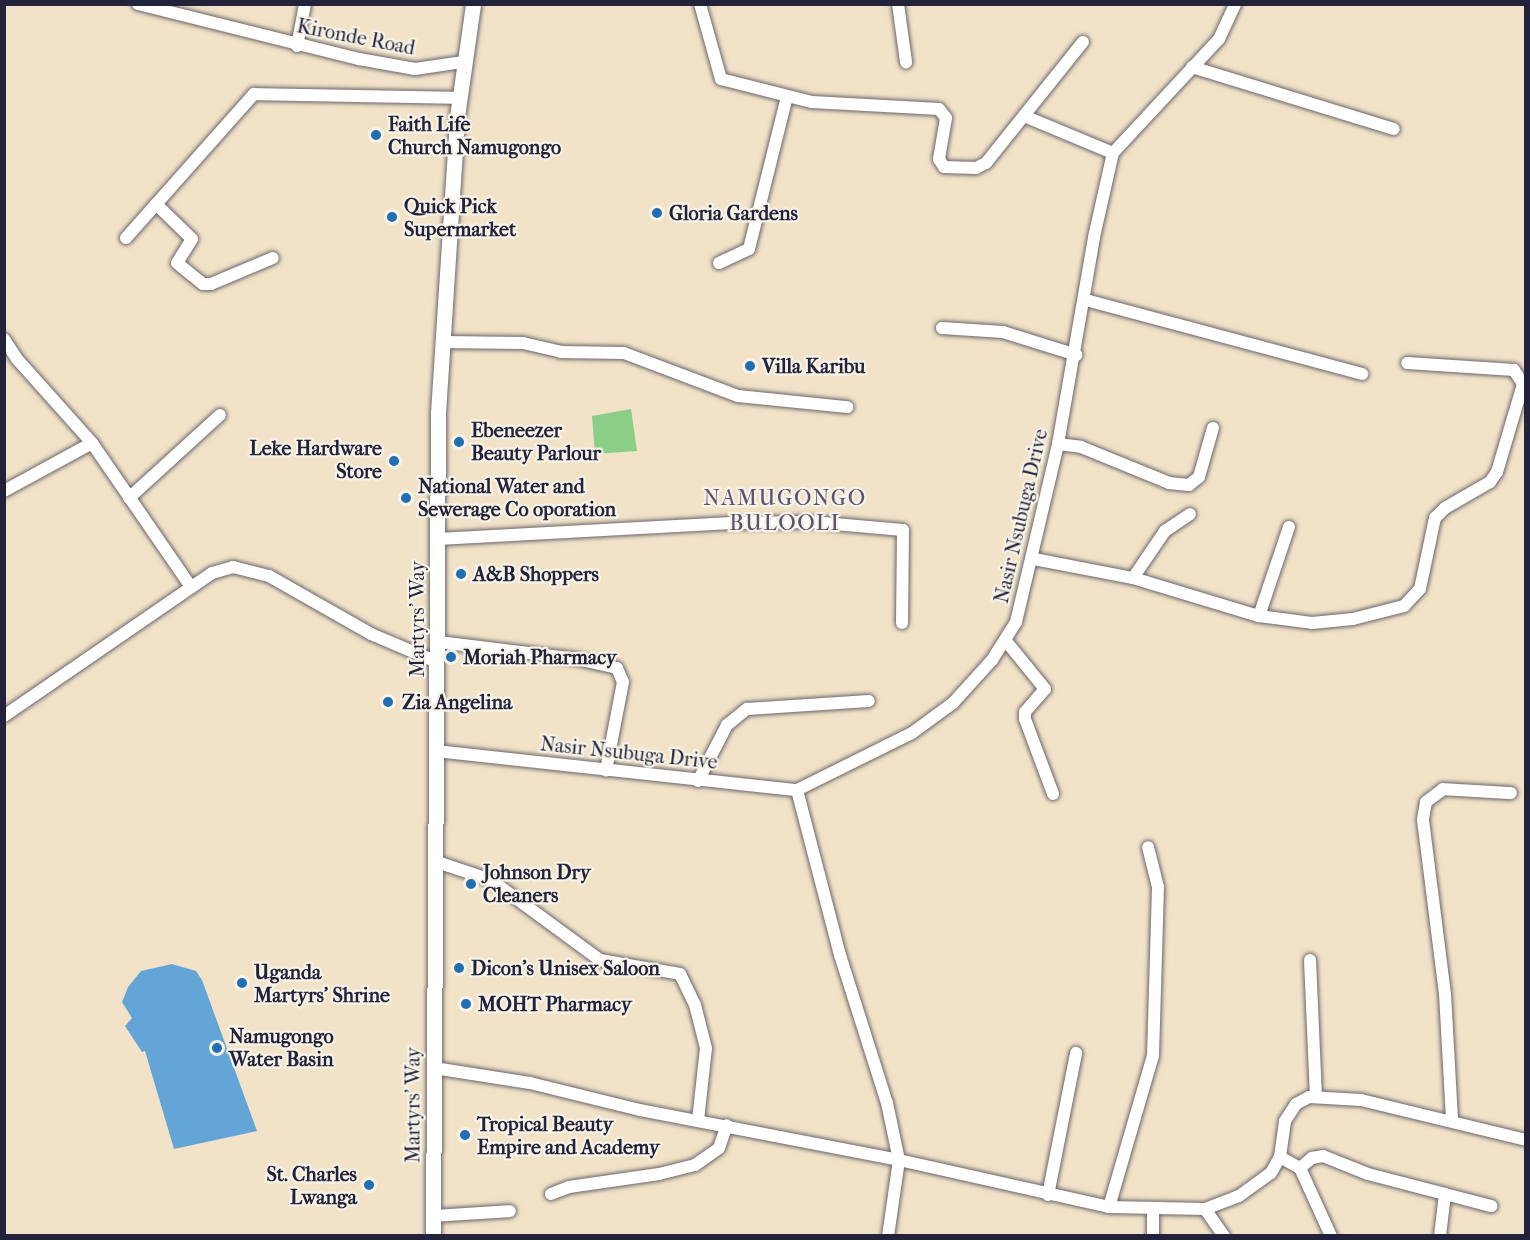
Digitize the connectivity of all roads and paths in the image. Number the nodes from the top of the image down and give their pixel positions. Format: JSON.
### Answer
{"nodes":[{"id":1,"x":138,"y":4,"type":"edge"},
{"id":2,"x":305,"y":4,"type":"edge"},
{"id":3,"x":474,"y":4,"type":"edge"},
{"id":4,"x":700,"y":4,"type":"edge"},
{"id":5,"x":898,"y":4,"type":"edge"},
{"id":6,"x":1235,"y":4,"type":"edge"},
{"id":7,"x":1083,"y":42,"type":"dead end"},
{"id":8,"x":297,"y":46,"type":"junction"},
{"id":9,"x":463,"y":62,"type":"junction"},
{"id":10,"x":906,"y":62,"type":"dead end"},
{"id":11,"x":1192,"y":67,"type":"junction"},
{"id":12,"x":787,"y":97,"type":"junction"},
{"id":13,"x":460,"y":98,"type":"junction"},
{"id":14,"x":1024,"y":116,"type":"junction"},
{"id":15,"x":1394,"y":129,"type":"dead end"},
{"id":16,"x":1113,"y":153,"type":"junction"},
{"id":17,"x":156,"y":204,"type":"junction"},
{"id":18,"x":126,"y":238,"type":"dead end"},
{"id":19,"x":273,"y":258,"type":"dead end"},
{"id":20,"x":718,"y":263,"type":"dead end"},
{"id":21,"x":1086,"y":300,"type":"junction"},
{"id":22,"x":942,"y":328,"type":"dead end"},
{"id":23,"x":4,"y":339,"type":"edge"},
{"id":24,"x":442,"y":342,"type":"junction"},
{"id":25,"x":1077,"y":355,"type":"junction"},
{"id":26,"x":1407,"y":363,"type":"dead end"},
{"id":27,"x":1362,"y":374,"type":"dead end"},
{"id":28,"x":847,"y":407,"type":"dead end"},
{"id":29,"x":220,"y":415,"type":"dead end"},
{"id":30,"x":1214,"y":428,"type":"dead end"},
{"id":31,"x":92,"y":443,"type":"junction"},
{"id":32,"x":1059,"y":444,"type":"junction"},
{"id":33,"x":4,"y":490,"type":"edge"},
{"id":34,"x":129,"y":498,"type":"junction"},
{"id":35,"x":1190,"y":514,"type":"dead end"},
{"id":36,"x":1289,"y":526,"type":"dead end"},
{"id":37,"x":438,"y":538,"type":"junction"},
{"id":38,"x":1034,"y":559,"type":"junction"},
{"id":39,"x":1132,"y":578,"type":"junction"},
{"id":40,"x":191,"y":587,"type":"junction"},
{"id":41,"x":1259,"y":616,"type":"junction"},
{"id":42,"x":902,"y":623,"type":"dead end"},
{"id":43,"x":1006,"y":641,"type":"junction"},
{"id":44,"x":439,"y":642,"type":"junction"},
{"id":45,"x":438,"y":662,"type":"junction"},
{"id":46,"x":869,"y":701,"type":"dead end"},
{"id":47,"x":4,"y":716,"type":"edge"},
{"id":48,"x":436,"y":750,"type":"junction"},
{"id":49,"x":606,"y":770,"type":"junction"},
{"id":50,"x":698,"y":781,"type":"junction"},
{"id":51,"x":797,"y":790,"type":"junction"},
{"id":52,"x":1511,"y":793,"type":"dead end"},
{"id":53,"x":1053,"y":794,"type":"dead end"},
{"id":54,"x":1148,"y":847,"type":"dead end"},
{"id":55,"x":437,"y":862,"type":"junction"},
{"id":56,"x":1310,"y":960,"type":"dead end"},
{"id":57,"x":1076,"y":1053,"type":"dead end"},
{"id":58,"x":434,"y":1068,"type":"junction"},
{"id":59,"x":1316,"y":1097,"type":"junction"},
{"id":60,"x":1452,"y":1119,"type":"junction"},
{"id":61,"x":698,"y":1120,"type":"junction"},
{"id":62,"x":727,"y":1125,"type":"junction"},
{"id":63,"x":1526,"y":1140,"type":"edge"},
{"id":64,"x":1280,"y":1157,"type":"junction"},
{"id":65,"x":899,"y":1160,"type":"junction"},
{"id":66,"x":1300,"y":1168,"type":"junction"},
{"id":67,"x":551,"y":1194,"type":"dead end"},
{"id":68,"x":1445,"y":1194,"type":"junction"},
{"id":69,"x":1048,"y":1195,"type":"junction"},
{"id":70,"x":1491,"y":1206,"type":"dead end"},
{"id":71,"x":1108,"y":1207,"type":"junction"},
{"id":72,"x":1153,"y":1209,"type":"junction"},
{"id":73,"x":1205,"y":1209,"type":"junction"},
{"id":74,"x":510,"y":1211,"type":"dead end"},
{"id":75,"x":434,"y":1216,"type":"junction"},
{"id":76,"x":433,"y":1236,"type":"edge"},
{"id":77,"x":888,"y":1236,"type":"edge"},
{"id":78,"x":1154,"y":1236,"type":"edge"},
{"id":79,"x":1224,"y":1236,"type":"edge"},
{"id":80,"x":1331,"y":1236,"type":"edge"},
{"id":81,"x":1440,"y":1236,"type":"edge"}],
"edges":[{"from":1,"to":8,"type":"street","name":"Kironde Road"},
{"from":2,"to":8,"type":"street"},
{"from":3,"to":9,"type":"main road","name":"Martyrs' Way"},
{"from":4,"to":12,"type":"street"},
{"from":5,"to":10,"type":"street"},
{"from":6,"to":11,"type":"street","name":"Nasir Nsubuga Drive"},
{"from":7,"to":14,"type":"street"},
{"from":8,"to":9,"type":"street","name":"Kironde Road"},
{"from":9,"to":13,"type":"main road","name":"Martyrs' Way"},
{"from":11,"to":15,"type":"street"},
{"from":11,"to":16,"type":"street","name":"Nasir Nsubuga Drive"},
{"from":12,"to":14,"type":"street"},
{"from":12,"to":20,"type":"street"},
{"from":13,"to":17,"type":"street"},
{"from":13,"to":24,"type":"main road","name":"Martyrs' Way"},
{"from":14,"to":16,"type":"street"},
{"from":16,"to":21,"type":"street","name":"Nasir Nsubuga Drive"},
{"from":17,"to":18,"type":"street"},
{"from":17,"to":19,"type":"street"},
{"from":21,"to":25,"type":"street","name":"Nasir Nsubuga Drive"},
{"from":21,"to":27,"type":"street"},
{"from":22,"to":25,"type":"street"},
{"from":23,"to":31,"type":"street"},
{"from":24,"to":28,"type":"street"},
{"from":24,"to":37,"type":"main road","name":"Martyrs' Way"},
{"from":25,"to":32,"type":"street","name":"Nasir Nsubuga Drive"},
{"from":26,"to":41,"type":"street"},
{"from":29,"to":34,"type":"street"},
{"from":30,"to":32,"type":"street"},
{"from":31,"to":33,"type":"street"},
{"from":31,"to":34,"type":"street"},
{"from":32,"to":38,"type":"street","name":"Nasir Nsubuga Drive"},
{"from":34,"to":40,"type":"street"},
{"from":35,"to":39,"type":"street"},
{"from":36,"to":41,"type":"street"},
{"from":37,"to":42,"type":"street"},
{"from":37,"to":44,"type":"main road","name":"Martyrs' Way"},
{"from":38,"to":39,"type":"street"},
{"from":38,"to":43,"type":"street","name":"Nasir Nsubuga Drive"},
{"from":39,"to":41,"type":"street"},
{"from":40,"to":45,"type":"street"},
{"from":40,"to":47,"type":"street"},
{"from":43,"to":51,"type":"street","name":"Nasir Nsubuga Drive"},
{"from":43,"to":53,"type":"street"},
{"from":44,"to":45,"type":"main road","name":"Martyrs' Way"},
{"from":44,"to":49,"type":"street"},
{"from":45,"to":48,"type":"main road","name":"Martyrs' Way"},
{"from":46,"to":50,"type":"street"},
{"from":48,"to":49,"type":"street","name":"Nasir Nsubuga Drive"},
{"from":48,"to":55,"type":"main road","name":"Martyrs' Way"},
{"from":49,"to":50,"type":"street","name":"Nasir Nsubuga Drive"},
{"from":50,"to":51,"type":"street","name":"Nasir Nsubuga Drive"},
{"from":51,"to":65,"type":"street"},
{"from":52,"to":60,"type":"street"},
{"from":54,"to":71,"type":"street"},
{"from":55,"to":58,"type":"main road","name":"Martyrs' Way"},
{"from":55,"to":61,"type":"street"},
{"from":56,"to":59,"type":"street"},
{"from":57,"to":69,"type":"street"},
{"from":58,"to":61,"type":"street"},
{"from":58,"to":75,"type":"main road","name":"Martyrs' Way"},
{"from":59,"to":60,"type":"street"},
{"from":59,"to":64,"type":"street"},
{"from":60,"to":63,"type":"street"},
{"from":61,"to":62,"type":"street"},
{"from":62,"to":65,"type":"street"},
{"from":62,"to":67,"type":"street"},
{"from":64,"to":66,"type":"street"},
{"from":64,"to":73,"type":"street"},
{"from":65,"to":69,"type":"street"},
{"from":65,"to":77,"type":"street"},
{"from":66,"to":68,"type":"street"},
{"from":66,"to":80,"type":"street"},
{"from":68,"to":70,"type":"street"},
{"from":68,"to":81,"type":"street"},
{"from":69,"to":71,"type":"street"},
{"from":71,"to":72,"type":"street"},
{"from":72,"to":73,"type":"street"},
{"from":72,"to":78,"type":"street"},
{"from":73,"to":79,"type":"street"},
{"from":74,"to":75,"type":"street"},
{"from":75,"to":76,"type":"main road","name":"Martyrs' Way"}]}
